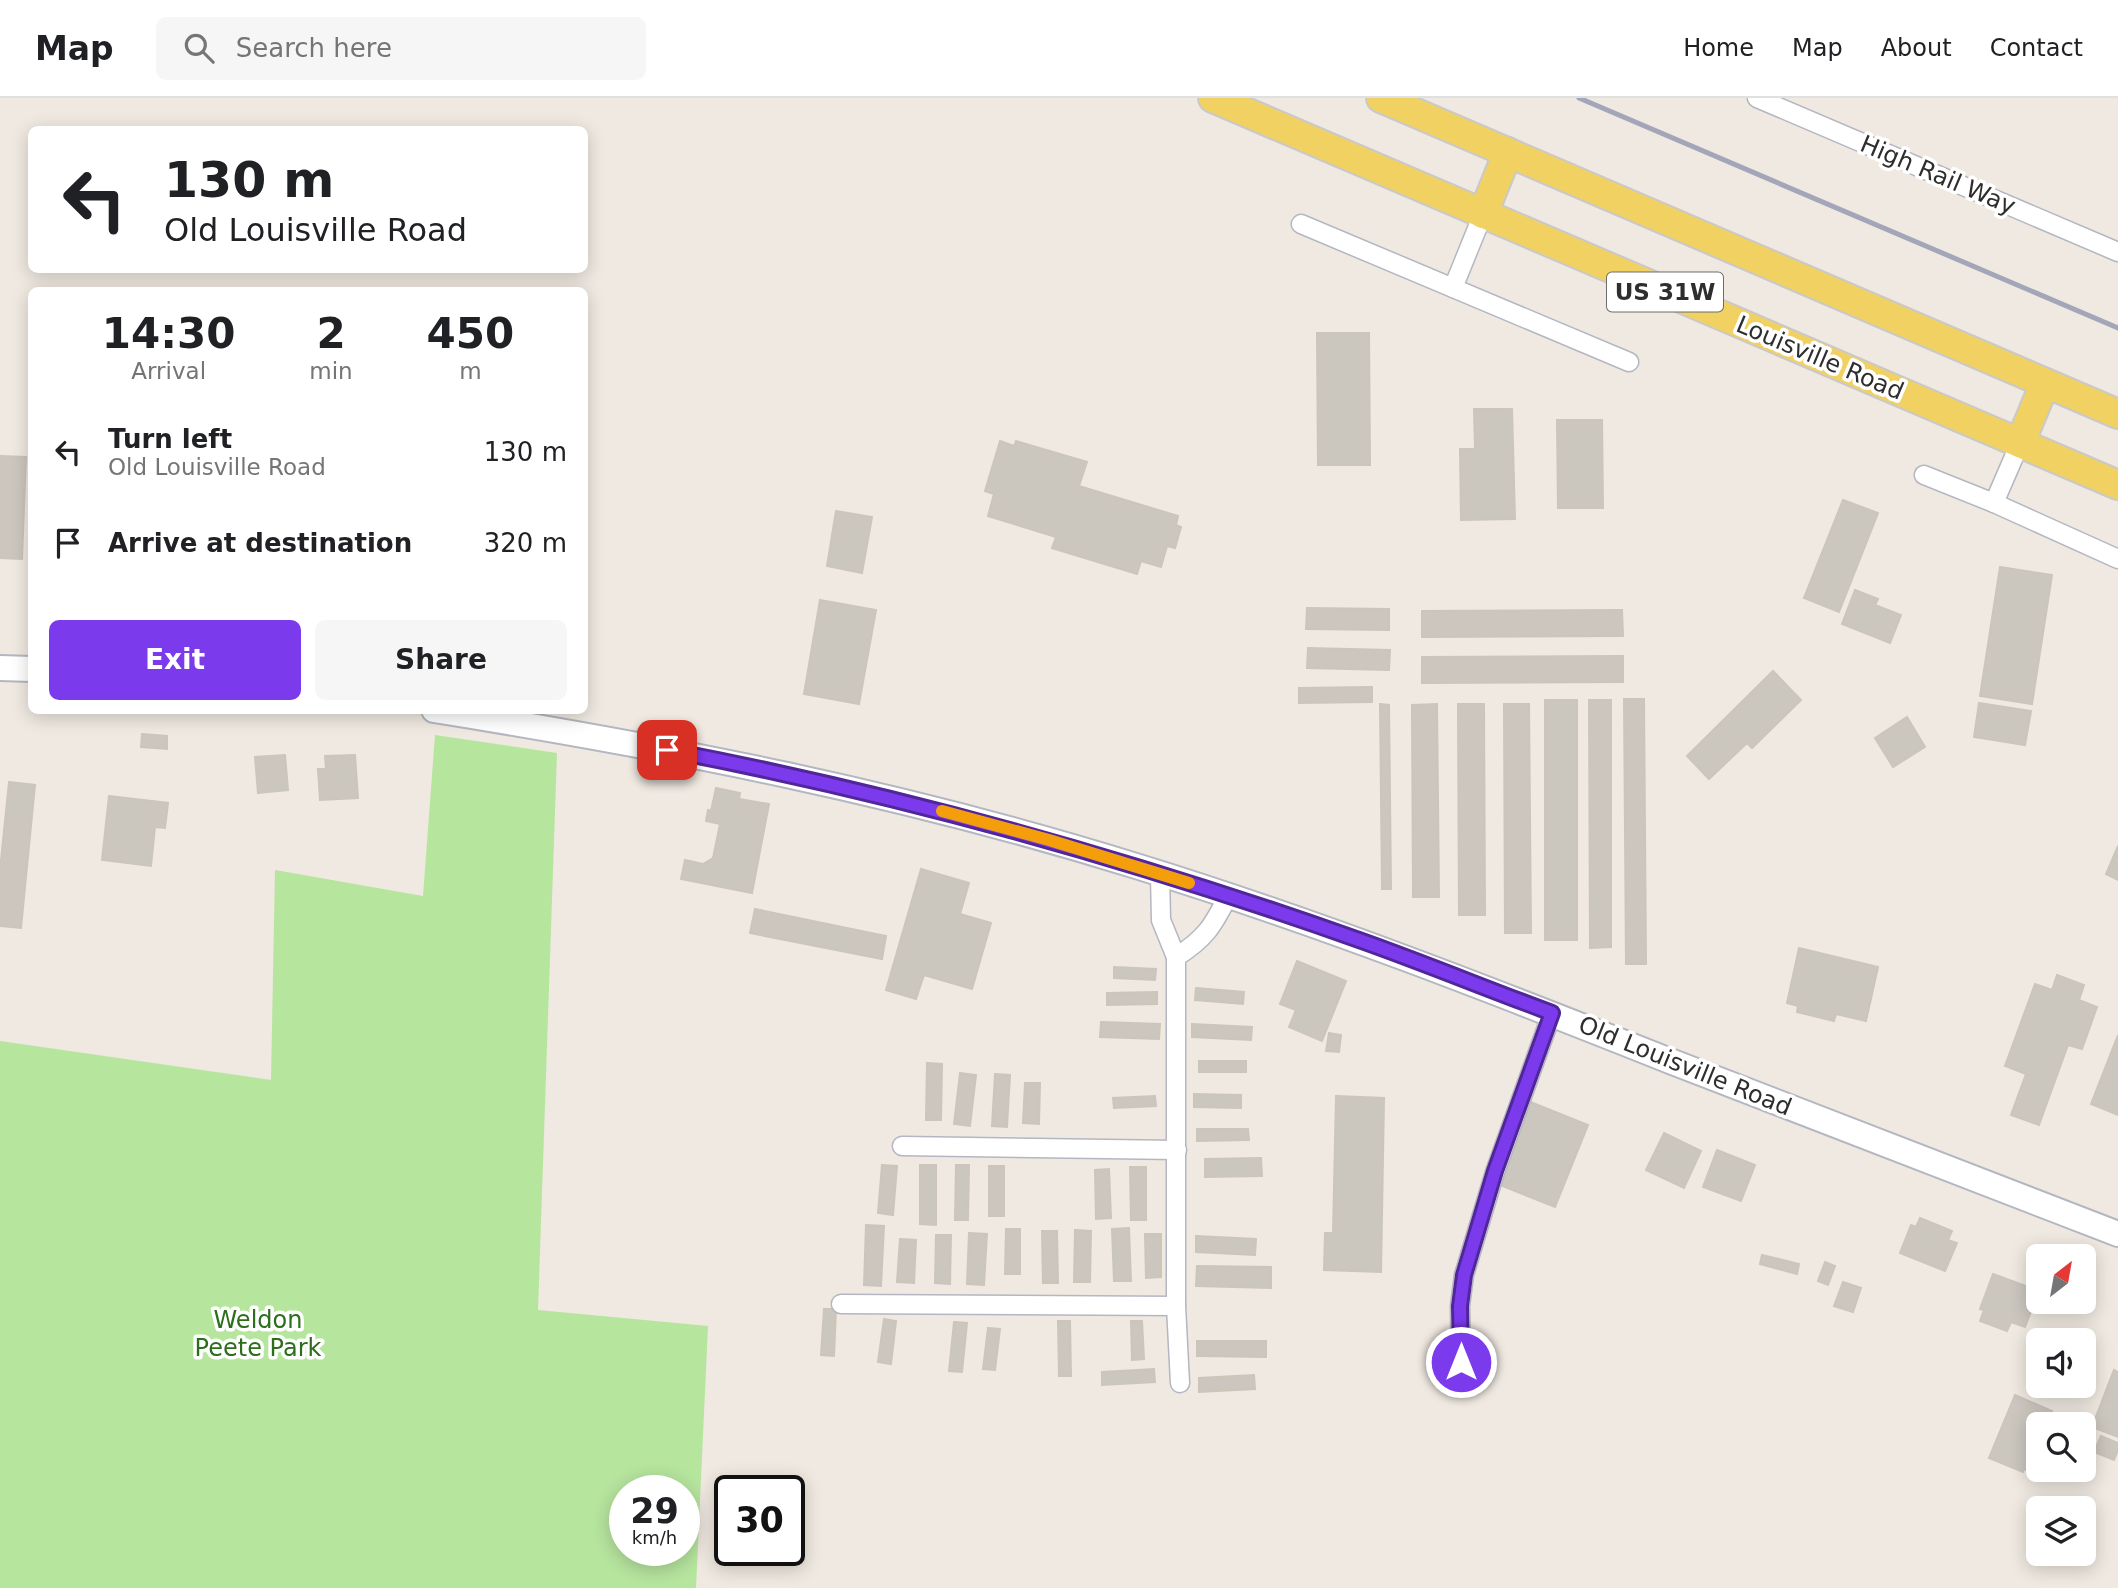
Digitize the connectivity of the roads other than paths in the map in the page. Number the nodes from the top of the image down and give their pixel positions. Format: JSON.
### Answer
{"nodes":[{"id":1,"x":1213,"y":98,"type":"edge"},
{"id":2,"x":1381,"y":98,"type":"edge"},
{"id":3,"x":1758,"y":98,"type":"edge"},
{"id":4,"x":1508,"y":152,"type":"junction"},
{"id":5,"x":1483,"y":214,"type":"junction"},
{"id":6,"x":1301,"y":224,"type":"dead end"},
{"id":7,"x":2118,"y":252,"type":"edge"},
{"id":8,"x":1453,"y":289,"type":"junction"},
{"id":9,"x":1629,"y":362,"type":"dead end"},
{"id":10,"x":2045,"y":383,"type":"junction"},
{"id":11,"x":2118,"y":414,"type":"edge"},
{"id":12,"x":2020,"y":443,"type":"junction"},
{"id":13,"x":1924,"y":475,"type":"dead end"},
{"id":14,"x":2118,"y":485,"type":"edge"},
{"id":15,"x":1994,"y":503,"type":"junction"},
{"id":16,"x":2118,"y":559,"type":"edge"},
{"id":17,"x":0,"y":668,"type":"edge"},
{"id":18,"x":28,"y":669,"type":"edge"},
{"id":19,"x":459,"y":714,"type":"edge"},
{"id":20,"x":1160,"y":874,"type":"junction"},
{"id":21,"x":1228,"y":896,"type":"junction"},
{"id":22,"x":1176,"y":957,"type":"junction"},
{"id":23,"x":1552,"y":1013,"type":"junction"},
{"id":24,"x":902,"y":1146,"type":"dead end"},
{"id":25,"x":1177,"y":1150,"type":"junction"},
{"id":26,"x":2118,"y":1234,"type":"edge"},
{"id":27,"x":841,"y":1304,"type":"dead end"},
{"id":28,"x":1176,"y":1306,"type":"junction"},
{"id":29,"x":1461,"y":1362,"type":"dead end"},
{"id":30,"x":1180,"y":1384,"type":"dead end"}],
"edges":[{"from":1,"to":5,"type":"main road","name":"Louisville Road","number":"US 31W"},
{"from":2,"to":4,"type":"main road","number":"US 31W"},
{"from":3,"to":7,"type":"street","name":"High Rail Way"},
{"from":4,"to":5,"type":"main road"},
{"from":4,"to":10,"type":"main road","number":"US 31W"},
{"from":5,"to":8,"type":"street"},
{"from":5,"to":12,"type":"main road","name":"Louisville Road","number":"US 31W"},
{"from":6,"to":8,"type":"street"},
{"from":8,"to":9,"type":"street"},
{"from":10,"to":11,"type":"main road","number":"US 31W"},
{"from":10,"to":12,"type":"main road"},
{"from":12,"to":14,"type":"main road","name":"Louisville Road","number":"US 31W"},
{"from":12,"to":15,"type":"street"},
{"from":13,"to":15,"type":"street"},
{"from":15,"to":16,"type":"street"},
{"from":17,"to":18,"type":"street"},
{"from":19,"to":20,"type":"street","name":"Old Louisville Road"},
{"from":20,"to":21,"type":"street","name":"Old Louisville Road"},
{"from":20,"to":22,"type":"street"},
{"from":21,"to":22,"type":"street"},
{"from":21,"to":23,"type":"street","name":"Old Louisville Road"},
{"from":22,"to":25,"type":"street"},
{"from":23,"to":26,"type":"street","name":"Old Louisville Road"},
{"from":23,"to":29,"type":"street"},
{"from":24,"to":25,"type":"street"},
{"from":25,"to":28,"type":"street"},
{"from":27,"to":28,"type":"street"},
{"from":28,"to":30,"type":"street"}]}
